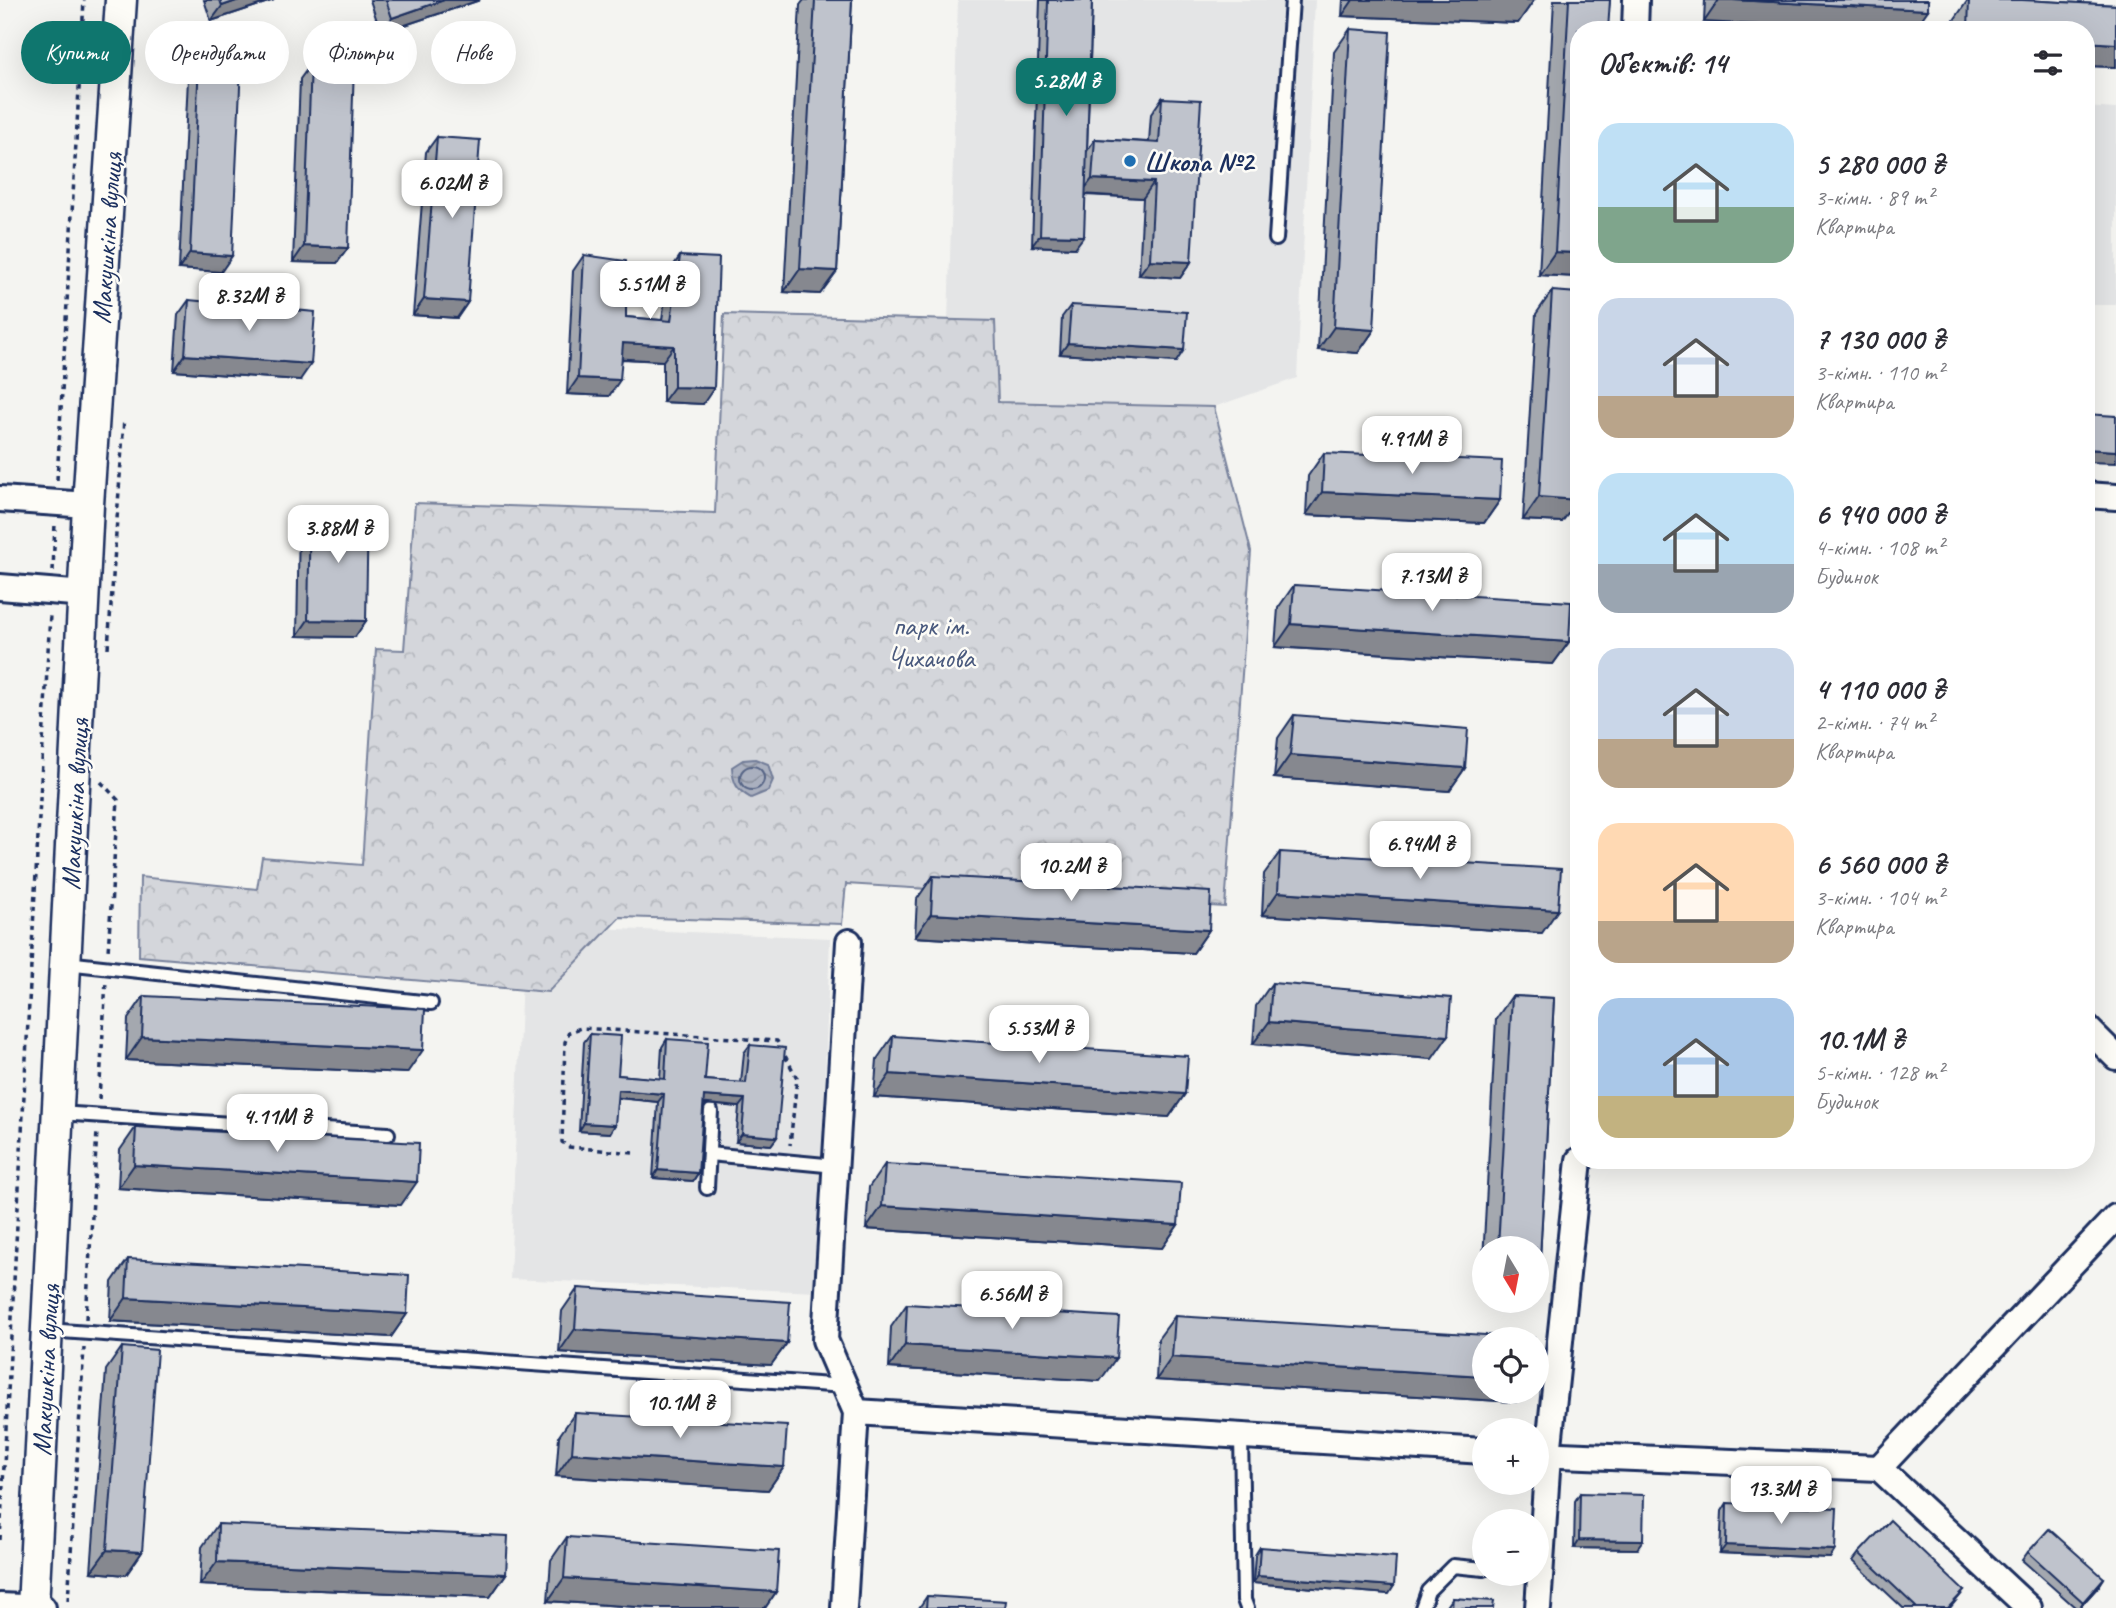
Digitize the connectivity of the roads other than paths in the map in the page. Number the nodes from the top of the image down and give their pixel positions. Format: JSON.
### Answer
{"nodes":[{"id":1,"x":121,"y":0,"type":"edge"},
{"id":2,"x":1292,"y":0,"type":"edge"},
{"id":3,"x":1636,"y":0,"type":"edge"},
{"id":4,"x":1635,"y":21,"type":"edge"},
{"id":5,"x":1276,"y":239,"type":"dead end"},
{"id":6,"x":2095,"y":496,"type":"edge"},
{"id":7,"x":2116,"y":497,"type":"edge"},
{"id":8,"x":0,"y":499,"type":"edge"},
{"id":9,"x":88,"y":505,"type":"junction"},
{"id":10,"x":0,"y":587,"type":"edge"},
{"id":11,"x":85,"y":594,"type":"junction"},
{"id":12,"x":849,"y":942,"type":"dead end"},
{"id":13,"x":66,"y":963,"type":"junction"},
{"id":14,"x":431,"y":1003,"type":"dead end"},
{"id":15,"x":2095,"y":1036,"type":"edge"},
{"id":16,"x":2116,"y":1057,"type":"edge"},
{"id":17,"x":711,"y":1111,"type":"dead end"},
{"id":18,"x":58,"y":1113,"type":"junction"},
{"id":19,"x":388,"y":1134,"type":"dead end"},
{"id":20,"x":709,"y":1154,"type":"junction"},
{"id":21,"x":836,"y":1166,"type":"junction"},
{"id":22,"x":1578,"y":1169,"type":"edge"},
{"id":23,"x":707,"y":1188,"type":"dead end"},
{"id":24,"x":2116,"y":1217,"type":"edge"},
{"id":25,"x":47,"y":1330,"type":"junction"},
{"id":26,"x":845,"y":1386,"type":"junction"},
{"id":27,"x":856,"y":1412,"type":"junction"},
{"id":28,"x":1547,"y":1418,"type":"edge"},
{"id":29,"x":1241,"y":1436,"type":"junction"},
{"id":30,"x":1472,"y":1450,"type":"edge"},
{"id":31,"x":1549,"y":1454,"type":"edge"},
{"id":32,"x":1879,"y":1468,"type":"junction"},
{"id":33,"x":1472,"y":1568,"type":"edge"},
{"id":34,"x":1533,"y":1586,"type":"edge"},
{"id":35,"x":0,"y":1606,"type":"edge"},
{"id":36,"x":33,"y":1608,"type":"edge"},
{"id":37,"x":43,"y":1608,"type":"edge"},
{"id":38,"x":844,"y":1608,"type":"edge"},
{"id":39,"x":1247,"y":1608,"type":"edge"},
{"id":40,"x":1422,"y":1608,"type":"edge"},
{"id":41,"x":1538,"y":1608,"type":"edge"},
{"id":42,"x":2029,"y":1608,"type":"edge"}],
"edges":[{"from":1,"to":9,"type":"street","name":"Макушкіна вулиця"},
{"from":2,"to":5,"type":"lane"},
{"from":3,"to":4,"type":"street"},
{"from":6,"to":7,"type":"street"},
{"from":8,"to":9,"type":"street"},
{"from":9,"to":11,"type":"street","name":"Макушкіна вулиця"},
{"from":10,"to":11,"type":"street"},
{"from":11,"to":13,"type":"street","name":"Макушкіна вулиця"},
{"from":12,"to":21,"type":"street"},
{"from":13,"to":14,"type":"lane"},
{"from":13,"to":18,"type":"street","name":"Макушкіна вулиця"},
{"from":15,"to":16,"type":"street"},
{"from":17,"to":20,"type":"lane"},
{"from":18,"to":19,"type":"lane"},
{"from":18,"to":25,"type":"street","name":"Макушкіна вулиця"},
{"from":20,"to":21,"type":"lane"},
{"from":20,"to":23,"type":"lane"},
{"from":21,"to":26,"type":"street"},
{"from":22,"to":28,"type":"street"},
{"from":24,"to":32,"type":"street"},
{"from":25,"to":26,"type":"lane"},
{"from":25,"to":36,"type":"street","name":"Макушкіна вулиця"},
{"from":26,"to":27,"type":"street"},
{"from":27,"to":29,"type":"street"},
{"from":27,"to":38,"type":"street"},
{"from":29,"to":30,"type":"street"},
{"from":29,"to":39,"type":"lane"},
{"from":31,"to":32,"type":"street"},
{"from":32,"to":42,"type":"street"},
{"from":33,"to":40,"type":"lane"},
{"from":34,"to":41,"type":"street"},
{"from":35,"to":36,"type":"street"},
{"from":36,"to":37,"type":"street"}]}
